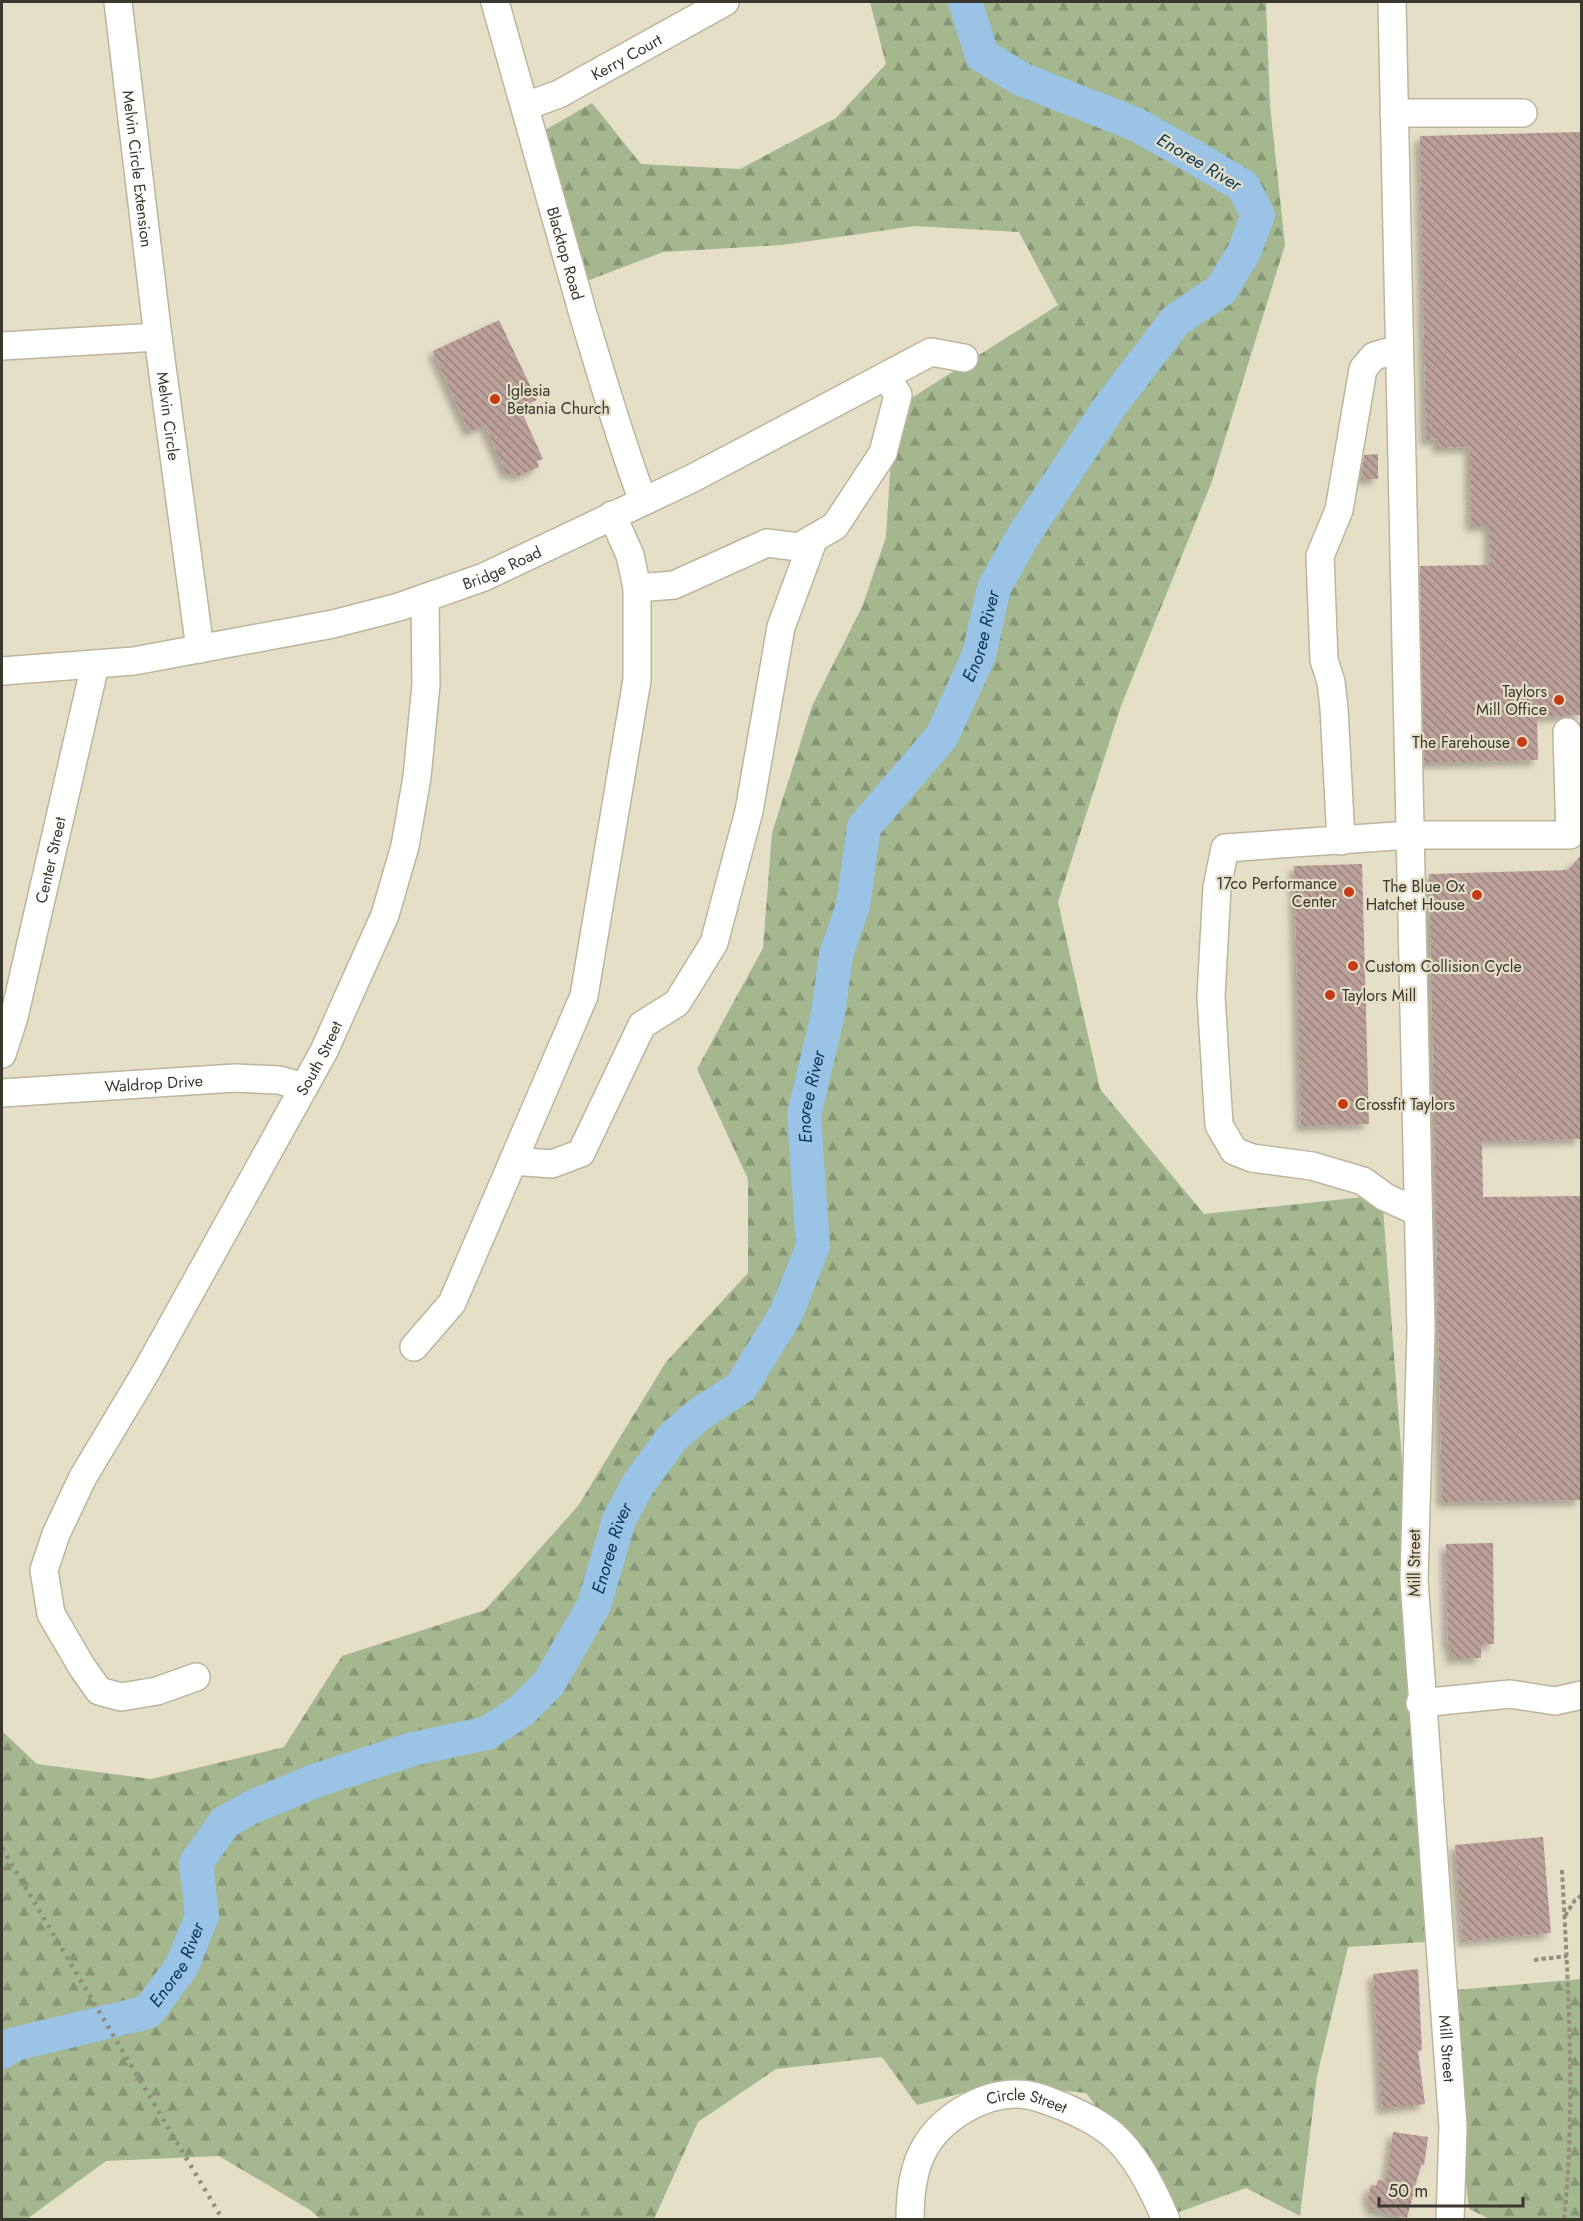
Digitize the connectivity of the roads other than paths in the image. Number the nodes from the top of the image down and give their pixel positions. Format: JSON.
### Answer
{"nodes":[{"id":1,"x":118,"y":2,"type":"edge"},
{"id":2,"x":495,"y":2,"type":"edge"},
{"id":3,"x":725,"y":2,"type":"edge"},
{"id":4,"x":1392,"y":2,"type":"edge"},
{"id":5,"x":526,"y":106,"type":"junction"},
{"id":6,"x":1394,"y":113,"type":"junction"},
{"id":7,"x":1523,"y":113,"type":"dead end"},
{"id":8,"x":158,"y":337,"type":"junction"},
{"id":9,"x":2,"y":346,"type":"edge"},
{"id":10,"x":1399,"y":349,"type":"junction"},
{"id":11,"x":964,"y":358,"type":"dead end"},
{"id":12,"x":886,"y":376,"type":"junction"},
{"id":13,"x":643,"y":501,"type":"junction"},
{"id":14,"x":612,"y":515,"type":"junction"},
{"id":15,"x":814,"y":538,"type":"junction"},
{"id":16,"x":637,"y":588,"type":"junction"},
{"id":17,"x":425,"y":598,"type":"junction"},
{"id":18,"x":200,"y":649,"type":"junction"},
{"id":19,"x":95,"y":665,"type":"junction"},
{"id":20,"x":2,"y":671,"type":"edge"},
{"id":21,"x":1567,"y":732,"type":"dead end"},
{"id":22,"x":1410,"y":835,"type":"junction"},
{"id":23,"x":1341,"y":841,"type":"junction"},
{"id":24,"x":2,"y":1054,"type":"edge"},
{"id":25,"x":304,"y":1087,"type":"junction"},
{"id":26,"x":2,"y":1093,"type":"edge"},
{"id":27,"x":513,"y":1161,"type":"junction"},
{"id":28,"x":1418,"y":1212,"type":"junction"},
{"id":29,"x":414,"y":1347,"type":"dead end"},
{"id":30,"x":196,"y":1677,"type":"dead end"},
{"id":31,"x":1581,"y":1695,"type":"edge"},
{"id":32,"x":1420,"y":1703,"type":"junction"},
{"id":33,"x":910,"y":2220,"type":"edge"},
{"id":34,"x":1166,"y":2220,"type":"edge"},
{"id":35,"x":1450,"y":2220,"type":"edge"}],
"edges":[{"from":1,"to":8,"type":"street","name":"Melvin Circle Extension"},
{"from":2,"to":5,"type":"street","name":"Blacktop Road"},
{"from":3,"to":5,"type":"street","name":"Kerry Court"},
{"from":4,"to":6,"type":"street","name":"Mill Street"},
{"from":5,"to":13,"type":"street","name":"Blacktop Road"},
{"from":6,"to":7,"type":"street"},
{"from":6,"to":10,"type":"street","name":"Mill Street"},
{"from":8,"to":9,"type":"street"},
{"from":8,"to":18,"type":"street","name":"Melvin Circle"},
{"from":10,"to":22,"type":"street","name":"Mill Street"},
{"from":10,"to":23,"type":"street"},
{"from":11,"to":12,"type":"street","name":"Bridge Road"},
{"from":12,"to":13,"type":"street","name":"Bridge Road"},
{"from":12,"to":15,"type":"street"},
{"from":13,"to":14,"type":"street","name":"Bridge Road"},
{"from":14,"to":16,"type":"street"},
{"from":14,"to":17,"type":"street","name":"Bridge Road"},
{"from":15,"to":16,"type":"street"},
{"from":15,"to":27,"type":"street"},
{"from":16,"to":27,"type":"street"},
{"from":17,"to":18,"type":"street","name":"Bridge Road"},
{"from":17,"to":25,"type":"street","name":"South Street"},
{"from":18,"to":19,"type":"street","name":"Bridge Road"},
{"from":19,"to":20,"type":"street","name":"Bridge Road"},
{"from":19,"to":24,"type":"street","name":"Center Street"},
{"from":21,"to":22,"type":"street"},
{"from":22,"to":23,"type":"street"},
{"from":22,"to":28,"type":"street","name":"Mill Street"},
{"from":23,"to":28,"type":"street"},
{"from":25,"to":26,"type":"street","name":"Waldrop Drive"},
{"from":25,"to":30,"type":"street","name":"South Street"},
{"from":27,"to":29,"type":"street"},
{"from":28,"to":32,"type":"street","name":"Mill Street"},
{"from":31,"to":32,"type":"street"},
{"from":32,"to":35,"type":"street","name":"Mill Street"},
{"from":33,"to":34,"type":"street","name":"Circle Street"}]}
